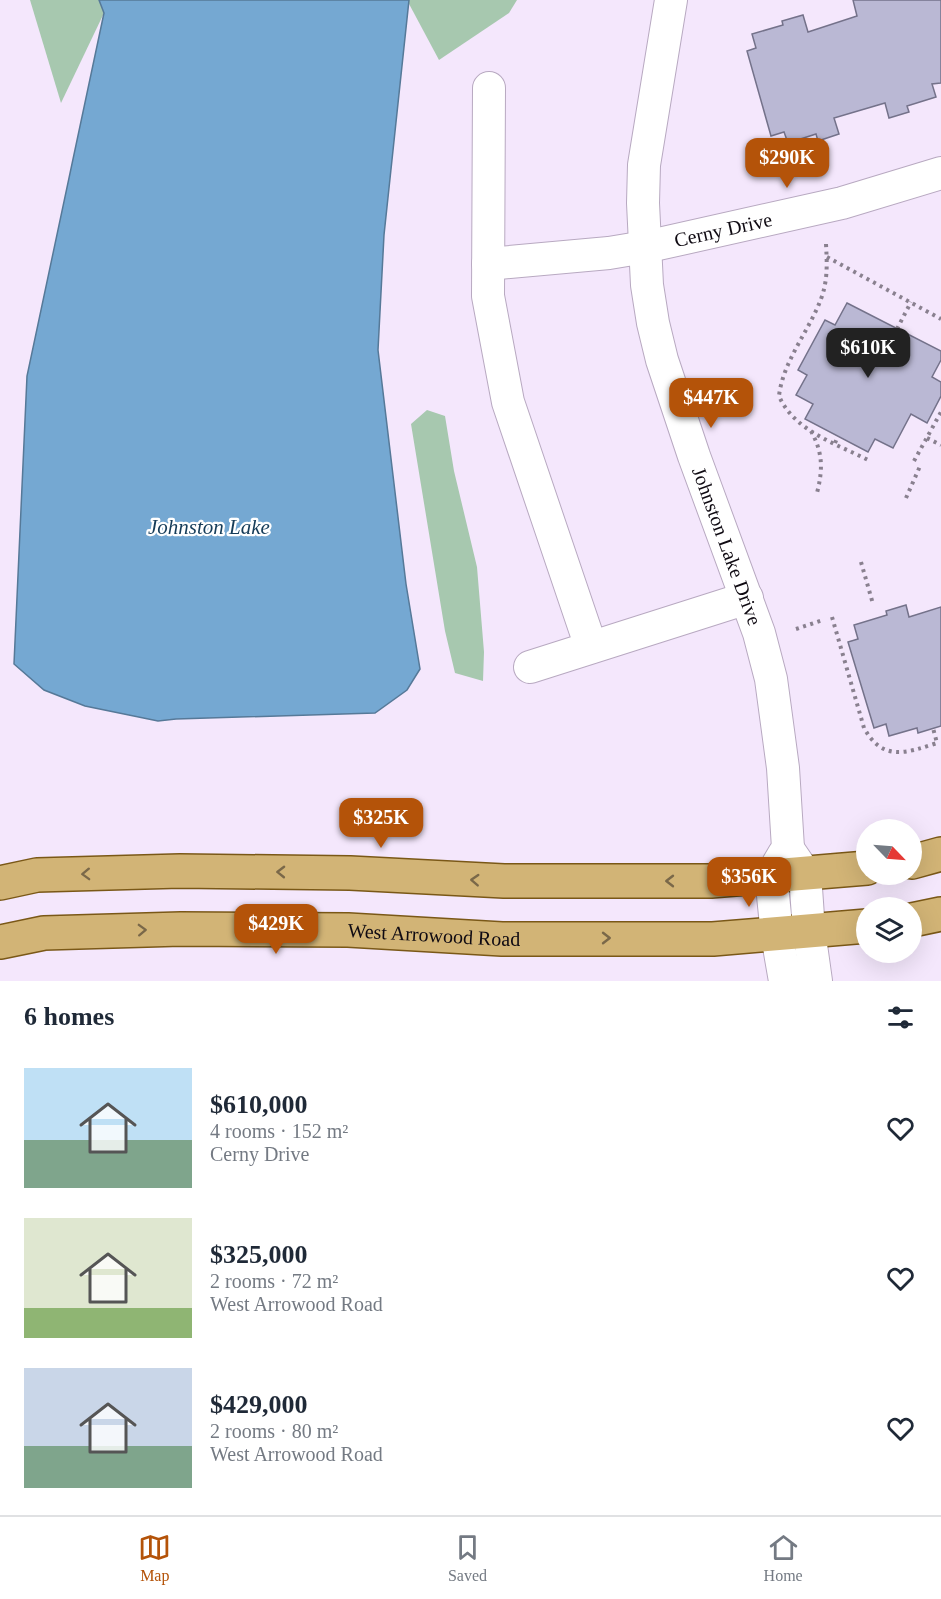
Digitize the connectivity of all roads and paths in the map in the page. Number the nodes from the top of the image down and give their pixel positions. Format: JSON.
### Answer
{"nodes":[{"id":1,"x":672,"y":0,"type":"edge"},
{"id":2,"x":489,"y":88,"type":"dead end"},
{"id":3,"x":941,"y":173,"type":"edge"},
{"id":4,"x":826,"y":244,"type":"dead end"},
{"id":5,"x":645,"y":247,"type":"junction"},
{"id":6,"x":827,"y":257,"type":"junction"},
{"id":7,"x":488,"y":264,"type":"junction"},
{"id":8,"x":911,"y":302,"type":"junction"},
{"id":9,"x":941,"y":319,"type":"edge"},
{"id":10,"x":897,"y":329,"type":"dead end"},
{"id":11,"x":941,"y":411,"type":"edge"},
{"id":12,"x":811,"y":431,"type":"junction"},
{"id":13,"x":838,"y":436,"type":"dead end"},
{"id":14,"x":927,"y":438,"type":"junction"},
{"id":15,"x":835,"y":443,"type":"junction"},
{"id":16,"x":941,"y":445,"type":"edge"},
{"id":17,"x":868,"y":460,"type":"dead end"},
{"id":18,"x":914,"y":461,"type":"dead end"},
{"id":19,"x":921,"y":464,"type":"dead end"},
{"id":20,"x":817,"y":493,"type":"dead end"},
{"id":21,"x":906,"y":498,"type":"dead end"},
{"id":22,"x":861,"y":562,"type":"dead end"},
{"id":23,"x":747,"y":598,"type":"junction"},
{"id":24,"x":873,"y":604,"type":"dead end"},
{"id":25,"x":832,"y":617,"type":"dead end"},
{"id":26,"x":823,"y":620,"type":"dead end"},
{"id":27,"x":796,"y":630,"type":"dead end"},
{"id":28,"x":591,"y":647,"type":"junction"},
{"id":29,"x":530,"y":667,"type":"dead end"},
{"id":30,"x":933,"y":728,"type":"dead end"},
{"id":31,"x":941,"y":855,"type":"edge"},
{"id":32,"x":922,"y":860,"type":"edge"},
{"id":33,"x":796,"y":861,"type":"junction"},
{"id":34,"x":856,"y":867,"type":"edge"},
{"id":35,"x":771,"y":876,"type":"junction"},
{"id":36,"x":0,"y":883,"type":"edge"},
{"id":37,"x":941,"y":914,"type":"edge"},
{"id":38,"x":922,"y":918,"type":"edge"},
{"id":39,"x":856,"y":927,"type":"edge"},
{"id":40,"x":809,"y":931,"type":"junction"},
{"id":41,"x":777,"y":935,"type":"junction"},
{"id":42,"x":0,"y":942,"type":"edge"},
{"id":43,"x":785,"y":981,"type":"edge"},
{"id":44,"x":816,"y":981,"type":"edge"}],
"edges":[{"from":1,"to":5,"type":"street","name":"Johnston Lake Drive"},
{"from":2,"to":7,"type":"street"},
{"from":3,"to":5,"type":"street","name":"Cerny Drive"},
{"from":4,"to":6,"type":"path"},
{"from":5,"to":7,"type":"street","name":"Cerny Drive"},
{"from":5,"to":23,"type":"street","name":"Johnston Lake Drive"},
{"from":6,"to":8,"type":"path"},
{"from":6,"to":12,"type":"path"},
{"from":7,"to":28,"type":"street"},
{"from":8,"to":9,"type":"path"},
{"from":8,"to":10,"type":"path"},
{"from":11,"to":14,"type":"path"},
{"from":12,"to":15,"type":"path"},
{"from":12,"to":20,"type":"path"},
{"from":13,"to":15,"type":"path"},
{"from":14,"to":16,"type":"path"},
{"from":14,"to":18,"type":"path"},
{"from":15,"to":17,"type":"path"},
{"from":19,"to":21,"type":"path"},
{"from":22,"to":24,"type":"path"},
{"from":23,"to":28,"type":"street"},
{"from":23,"to":33,"type":"street","name":"Johnston Lake Drive"},
{"from":25,"to":30,"type":"path"},
{"from":26,"to":27,"type":"path"},
{"from":28,"to":29,"type":"street"},
{"from":31,"to":32,"type":"main road"},
{"from":33,"to":34,"type":"main road"},
{"from":33,"to":35,"type":"main road"},
{"from":33,"to":40,"type":"street","name":"Johnston Lake Drive"},
{"from":35,"to":36,"type":"main road","one_way":true},
{"from":35,"to":41,"type":"street"},
{"from":37,"to":38,"type":"main road"},
{"from":39,"to":40,"type":"main road","name":"West Arrowood Road"},
{"from":40,"to":41,"type":"main road","name":"West Arrowood Road"},
{"from":40,"to":44,"type":"street","name":"Johnston Lake Drive"},
{"from":42,"to":41,"type":"main road","name":"West Arrowood Road","one_way":true},
{"from":41,"to":43,"type":"street"}]}
